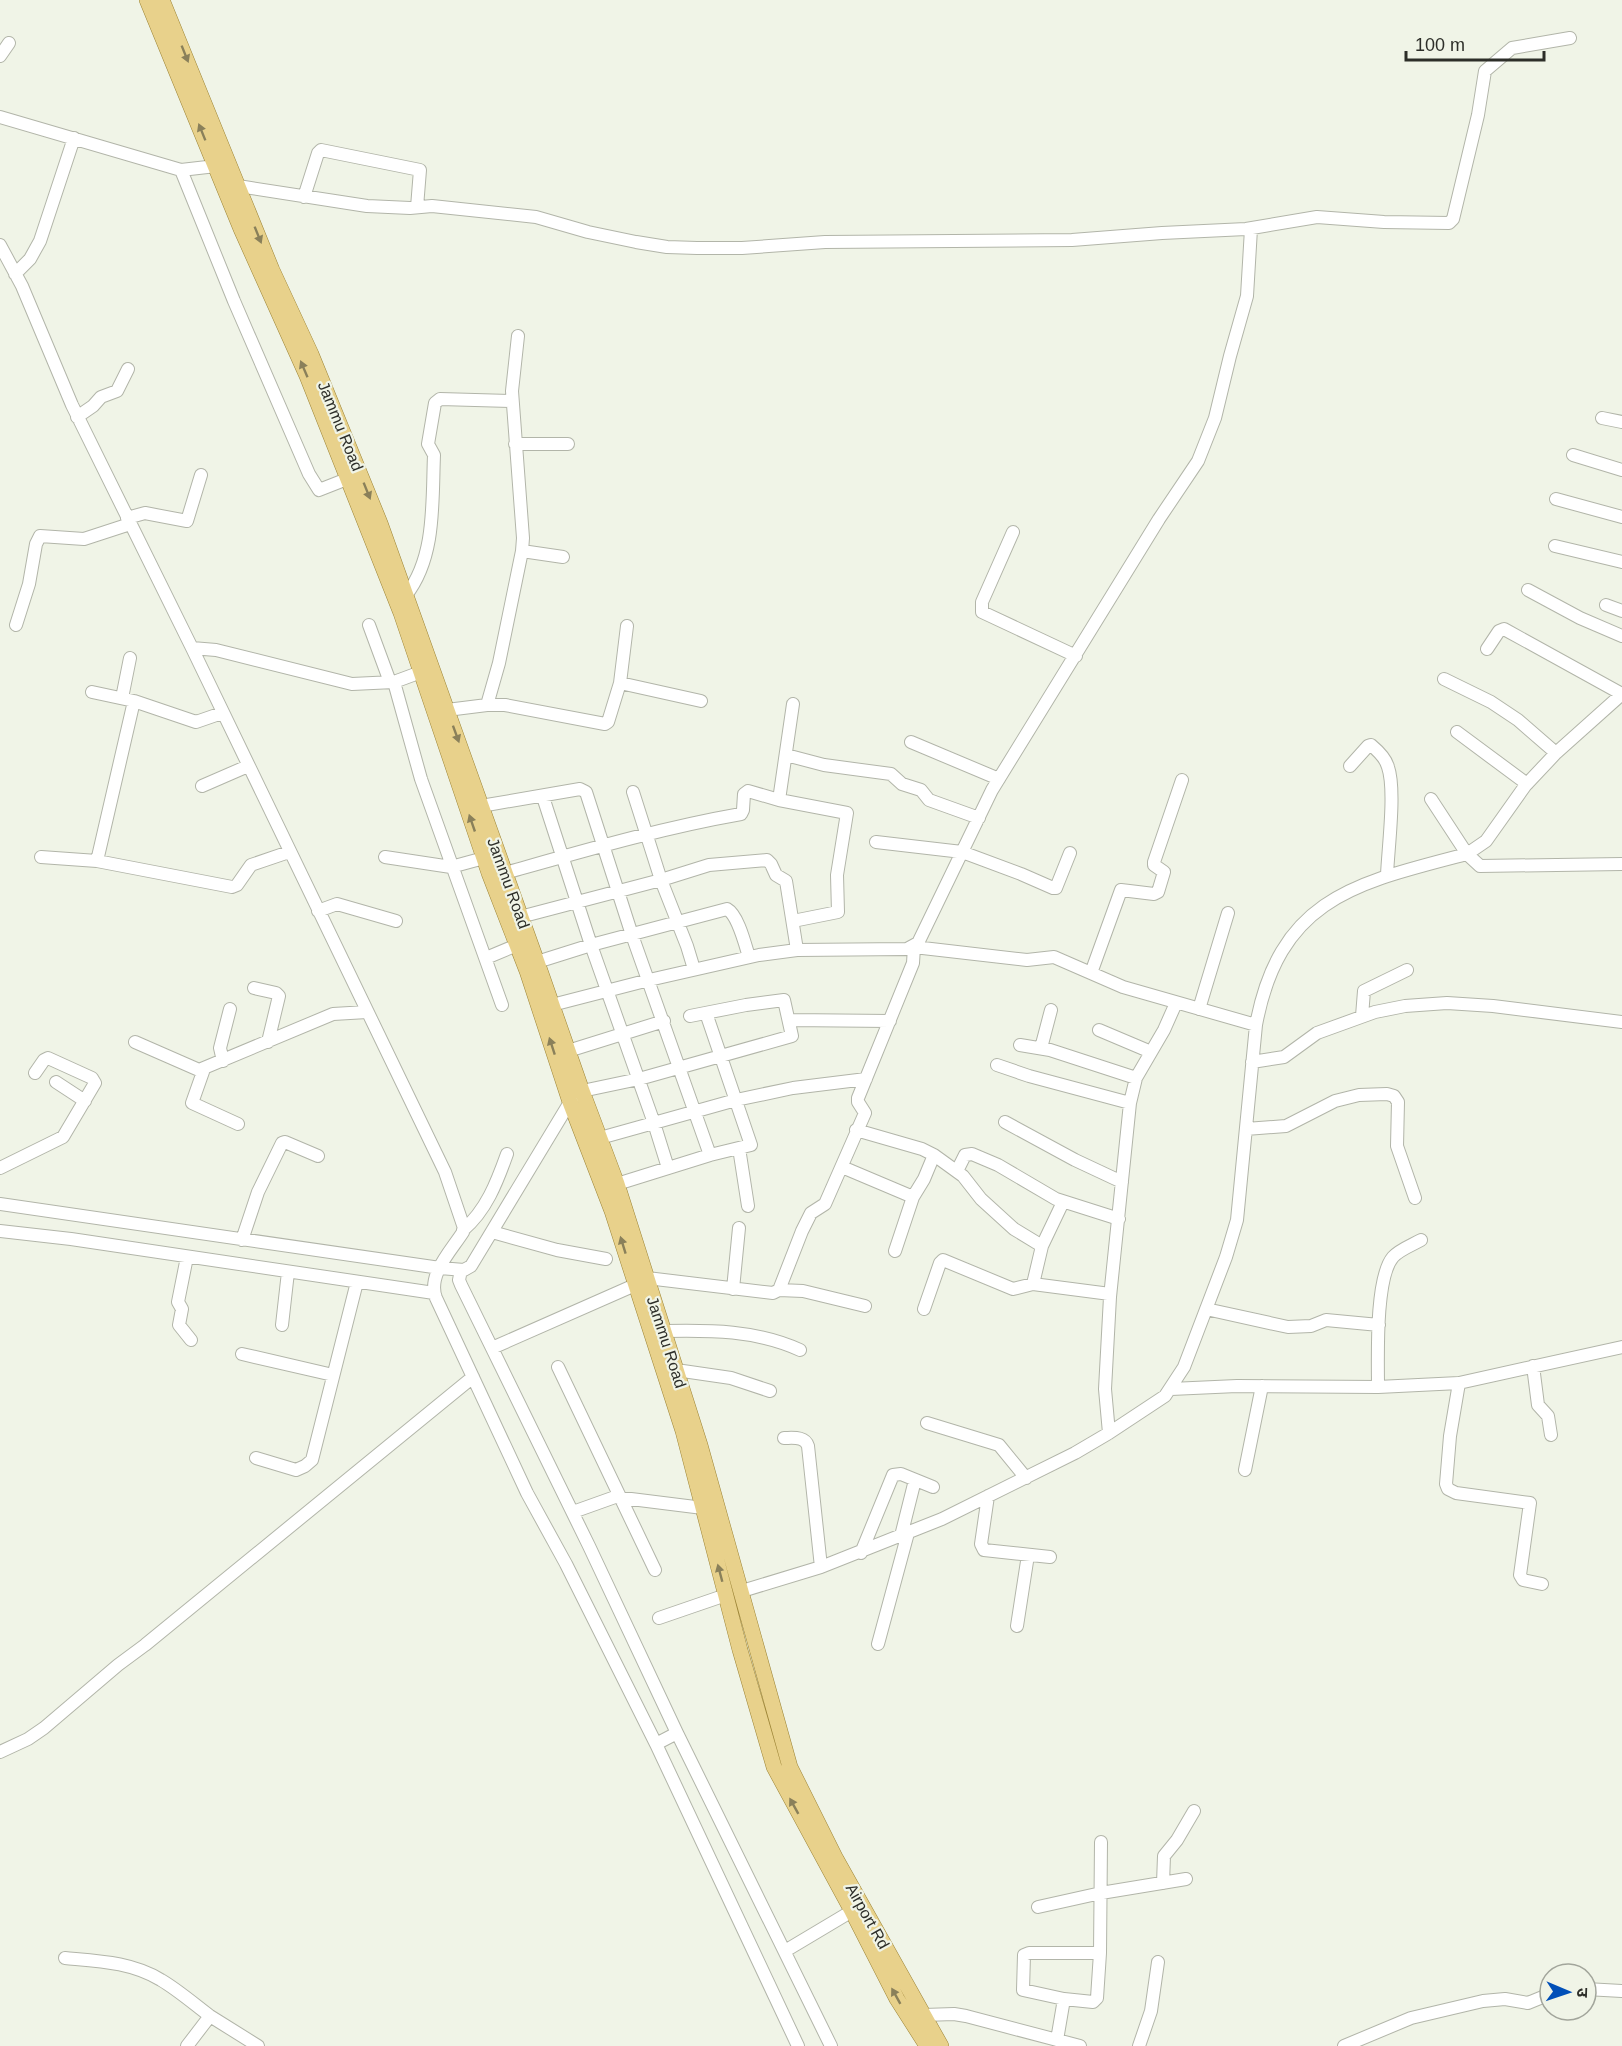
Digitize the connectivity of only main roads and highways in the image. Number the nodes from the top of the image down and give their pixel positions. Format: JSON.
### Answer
{"nodes":[{"id":1,"x":147,"y":0,"type":"edge"},
{"id":2,"x":162,"y":0,"type":"edge"},
{"id":3,"x":576,"y":1097,"type":"junction"},
{"id":4,"x":641,"y":1282,"type":"junction"},
{"id":5,"x":798,"y":1785,"type":"joint"},
{"id":6,"x":926,"y":2046,"type":"edge"},
{"id":7,"x":941,"y":2046,"type":"edge"}],
"edges":[{"from":3,"to":1,"type":"main road","one_way":true},
{"from":2,"to":3,"type":"main road","name":"Jammu Road","one_way":true},
{"from":4,"to":3,"type":"main road","one_way":true},
{"from":3,"to":4,"type":"main road","name":"Jammu Road"},
{"from":4,"to":5,"type":"main road","name":"Jammu Road"},
{"from":6,"to":4,"type":"main road","one_way":true},
{"from":5,"to":7,"type":"main road","name":"Airport Rd"}]}
